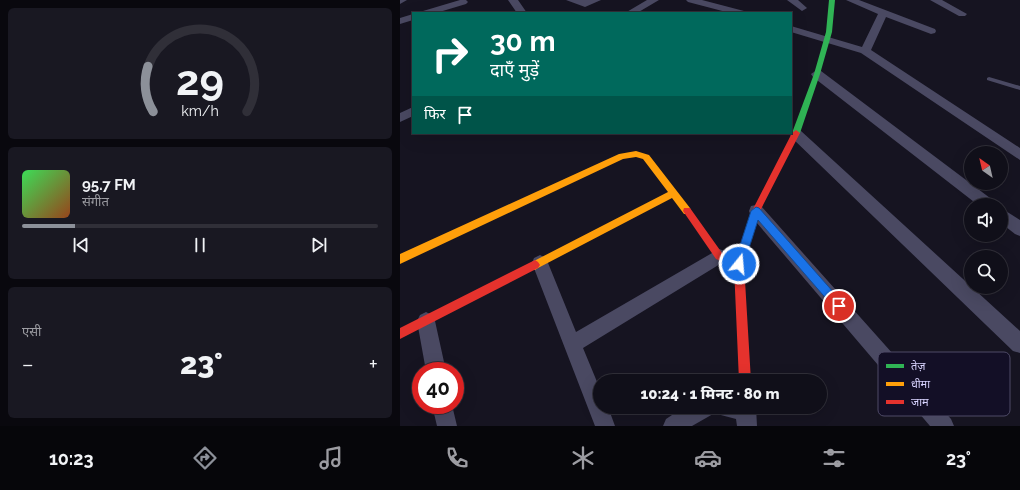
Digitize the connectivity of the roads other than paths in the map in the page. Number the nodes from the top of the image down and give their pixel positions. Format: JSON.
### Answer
{"nodes":[{"id":1,"x":513,"y":0,"type":"edge"},
{"id":2,"x":571,"y":0,"type":"edge"},
{"id":3,"x":596,"y":0,"type":"edge"},
{"id":4,"x":654,"y":0,"type":"edge"},
{"id":5,"x":691,"y":0,"type":"edge"},
{"id":6,"x":792,"y":0,"type":"edge"},
{"id":7,"x":832,"y":0,"type":"edge"},
{"id":8,"x":851,"y":0,"type":"edge"},
{"id":9,"x":935,"y":0,"type":"edge"},
{"id":10,"x":462,"y":1,"type":"edge"},
{"id":11,"x":717,"y":3,"type":"edge"},
{"id":12,"x":802,"y":8,"type":"dead end"},
{"id":13,"x":429,"y":12,"type":"edge"},
{"id":14,"x":468,"y":12,"type":"edge"},
{"id":15,"x":521,"y":12,"type":"edge"},
{"id":16,"x":632,"y":12,"type":"edge"},
{"id":17,"x":739,"y":12,"type":"edge"},
{"id":18,"x":884,"y":13,"type":"junction"},
{"id":19,"x":962,"y":14,"type":"dead end"},
{"id":20,"x":412,"y":17,"type":"edge"},
{"id":21,"x":400,"y":21,"type":"edge"},
{"id":22,"x":792,"y":29,"type":"edge"},
{"id":23,"x":931,"y":31,"type":"dead end"},
{"id":24,"x":827,"y":40,"type":"junction"},
{"id":25,"x":865,"y":51,"type":"junction"},
{"id":26,"x":817,"y":74,"type":"junction"},
{"id":27,"x":989,"y":79,"type":"dead end"},
{"id":28,"x":1020,"y":88,"type":"edge"},
{"id":29,"x":412,"y":112,"type":"edge"},
{"id":30,"x":400,"y":118,"type":"edge"},
{"id":31,"x":796,"y":134,"type":"junction"},
{"id":32,"x":1020,"y":155,"type":"edge"},
{"id":33,"x":674,"y":193,"type":"junction"},
{"id":34,"x":980,"y":198,"type":"edge"},
{"id":35,"x":756,"y":211,"type":"junction"},
{"id":36,"x":1008,"y":220,"type":"edge"},
{"id":37,"x":1020,"y":229,"type":"edge"},
{"id":38,"x":719,"y":256,"type":"junction"},
{"id":39,"x":400,"y":259,"type":"edge"},
{"id":40,"x":540,"y":263,"type":"junction"},
{"id":41,"x":739,"y":264,"type":"junction"},
{"id":42,"x":426,"y":321,"type":"junction"},
{"id":43,"x":400,"y":334,"type":"edge"},
{"id":44,"x":573,"y":344,"type":"junction"},
{"id":45,"x":1020,"y":344,"type":"edge"},
{"id":46,"x":879,"y":352,"type":"edge"},
{"id":47,"x":434,"y":362,"type":"edge"},
{"id":48,"x":745,"y":374,"type":"edge"},
{"id":49,"x":444,"y":414,"type":"edge"},
{"id":50,"x":692,"y":414,"type":"edge"},
{"id":51,"x":935,"y":416,"type":"edge"},
{"id":52,"x":447,"y":426,"type":"edge"},
{"id":53,"x":605,"y":426,"type":"edge"},
{"id":54,"x":674,"y":426,"type":"edge"},
{"id":55,"x":944,"y":426,"type":"edge"}],
"edges":[{"from":1,"to":15,"type":"street"},
{"from":2,"to":3,"type":"street"},
{"from":4,"to":16,"type":"street"},
{"from":5,"to":11,"type":"street"},
{"from":6,"to":12,"type":"street"},
{"from":7,"to":24,"type":"street"},
{"from":8,"to":18,"type":"street"},
{"from":9,"to":19,"type":"street"},
{"from":10,"to":13,"type":"street"},
{"from":10,"to":14,"type":"street"},
{"from":11,"to":17,"type":"street"},
{"from":18,"to":23,"type":"street"},
{"from":18,"to":25,"type":"street"},
{"from":20,"to":21,"type":"street"},
{"from":22,"to":24,"type":"street"},
{"from":24,"to":25,"type":"street"},
{"from":24,"to":26,"type":"street"},
{"from":25,"to":32,"type":"street"},
{"from":26,"to":31,"type":"street"},
{"from":26,"to":34,"type":"street"},
{"from":27,"to":28,"type":"lane"},
{"from":29,"to":30,"type":"street"},
{"from":31,"to":35,"type":"street"},
{"from":31,"to":45,"type":"street"},
{"from":33,"to":38,"type":"street"},
{"from":33,"to":39,"type":"street"},
{"from":33,"to":40,"type":"street"},
{"from":35,"to":41,"type":"street"},
{"from":35,"to":46,"type":"street"},
{"from":36,"to":37,"type":"street"},
{"from":38,"to":41,"type":"street"},
{"from":38,"to":44,"type":"street"},
{"from":40,"to":42,"type":"street"},
{"from":40,"to":44,"type":"street"},
{"from":41,"to":48,"type":"street"},
{"from":42,"to":43,"type":"street"},
{"from":42,"to":47,"type":"street"},
{"from":44,"to":53,"type":"street"},
{"from":49,"to":52,"type":"street"},
{"from":50,"to":54,"type":"street"},
{"from":51,"to":55,"type":"street"}]}
